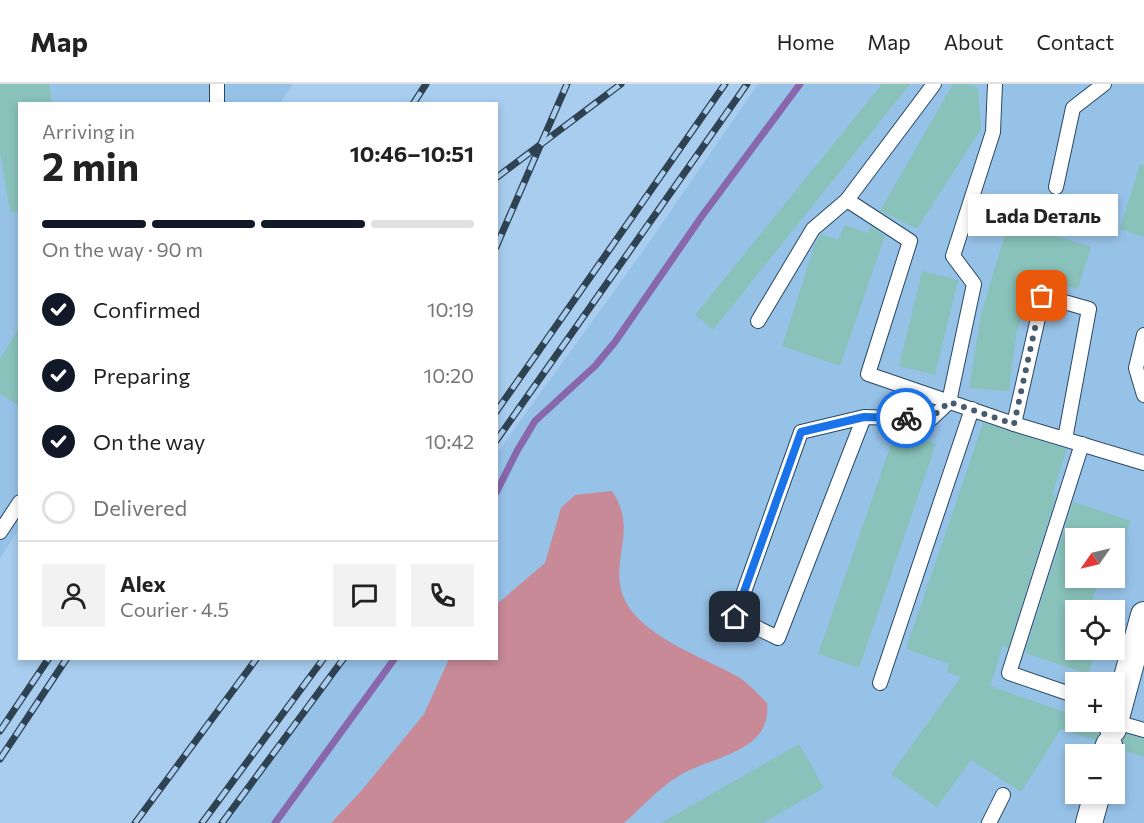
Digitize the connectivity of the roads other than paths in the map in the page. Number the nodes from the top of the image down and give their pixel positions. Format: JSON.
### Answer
{"nodes":[{"id":1,"x":217,"y":84,"type":"edge"},
{"id":2,"x":934,"y":84,"type":"edge"},
{"id":3,"x":995,"y":84,"type":"edge"},
{"id":4,"x":1104,"y":84,"type":"edge"},
{"id":5,"x":217,"y":102,"type":"edge"},
{"id":6,"x":1056,"y":187,"type":"dead end"},
{"id":7,"x":847,"y":200,"type":"junction"},
{"id":8,"x":758,"y":321,"type":"dead end"},
{"id":9,"x":1144,"y":335,"type":"edge"},
{"id":10,"x":1144,"y":395,"type":"edge"},
{"id":11,"x":949,"y":402,"type":"junction"},
{"id":12,"x":972,"y":409,"type":"junction"},
{"id":13,"x":864,"y":417,"type":"junction"},
{"id":14,"x":1014,"y":424,"type":"junction"},
{"id":15,"x":1065,"y":439,"type":"junction"},
{"id":16,"x":1082,"y":444,"type":"junction"},
{"id":17,"x":1144,"y":463,"type":"edge"},
{"id":18,"x":18,"y":504,"type":"edge"},
{"id":19,"x":0,"y":532,"type":"edge"},
{"id":20,"x":1144,"y":615,"type":"edge"},
{"id":21,"x":880,"y":683,"type":"dead end"},
{"id":22,"x":1125,"y":684,"type":"edge"},
{"id":23,"x":1065,"y":692,"type":"edge"},
{"id":24,"x":1125,"y":729,"type":"edge"},
{"id":25,"x":1144,"y":730,"type":"edge"},
{"id":26,"x":1003,"y":795,"type":"dead end"},
{"id":27,"x":1094,"y":804,"type":"edge"},
{"id":28,"x":989,"y":823,"type":"edge"},
{"id":29,"x":1089,"y":823,"type":"edge"}],
"edges":[{"from":1,"to":5,"type":"lane"},
{"from":2,"to":7,"type":"lane"},
{"from":3,"to":11,"type":"lane"},
{"from":4,"to":6,"type":"lane"},
{"from":7,"to":8,"type":"lane"},
{"from":7,"to":11,"type":"lane"},
{"from":9,"to":10,"type":"lane"},
{"from":11,"to":12,"type":"lane"},
{"from":11,"to":13,"type":"lane"},
{"from":12,"to":14,"type":"lane"},
{"from":12,"to":21,"type":"lane"},
{"from":13,"to":13,"type":"lane"},
{"from":14,"to":15,"type":"lane"},
{"from":14,"to":15,"type":"lane"},
{"from":15,"to":16,"type":"lane"},
{"from":16,"to":17,"type":"lane"},
{"from":16,"to":23,"type":"lane"},
{"from":18,"to":19,"type":"lane"},
{"from":20,"to":22,"type":"street"},
{"from":24,"to":25,"type":"lane"},
{"from":26,"to":28,"type":"lane"},
{"from":27,"to":29,"type":"street"}]}
